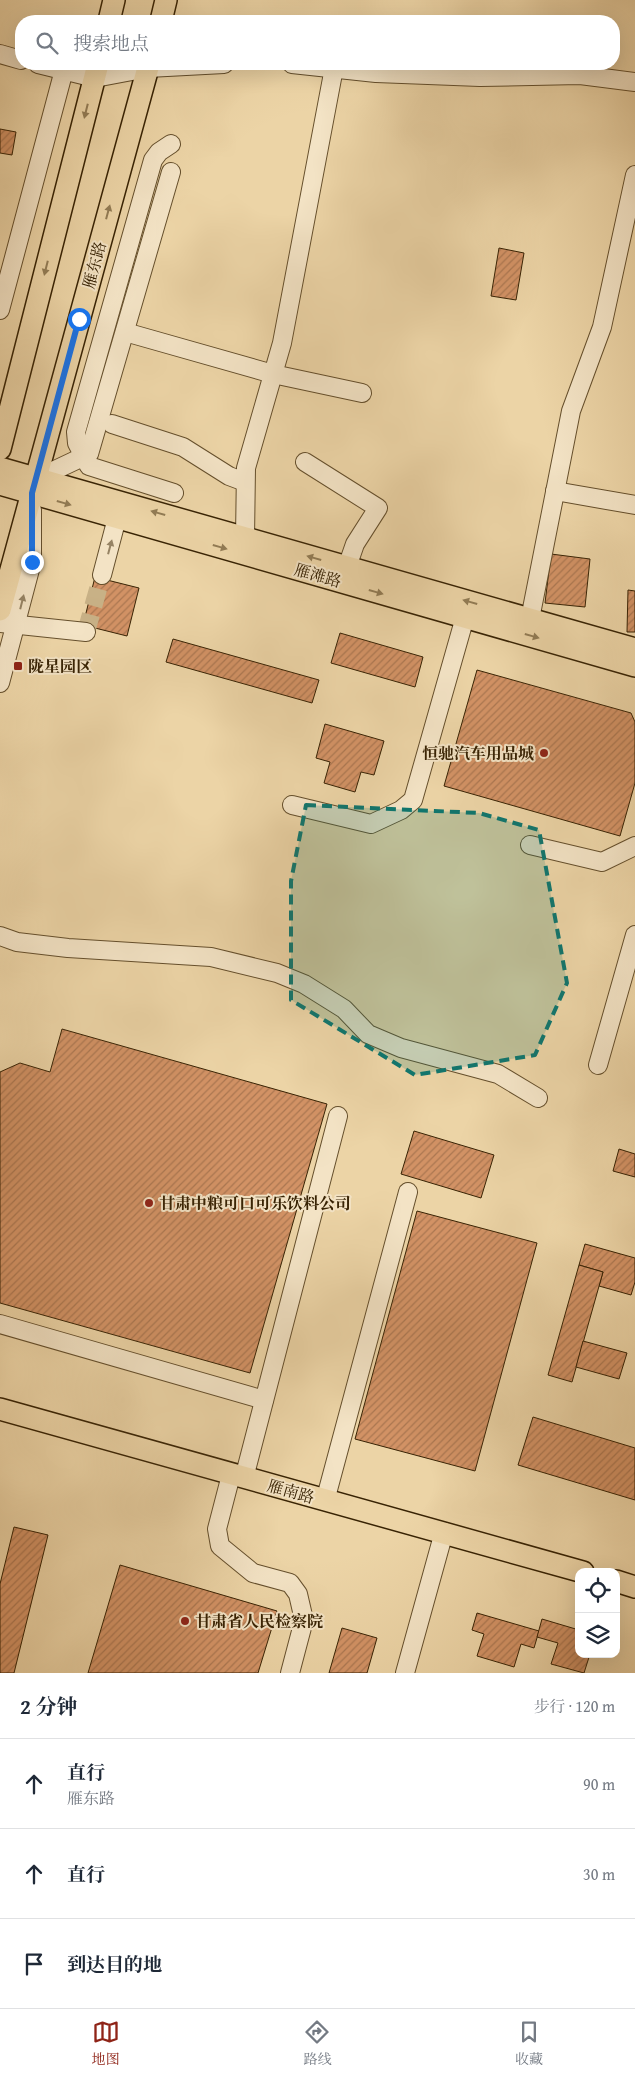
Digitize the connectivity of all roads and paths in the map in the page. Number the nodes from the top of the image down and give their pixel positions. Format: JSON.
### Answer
{"nodes":[{"id":1,"x":114,"y":0,"type":"edge"},
{"id":2,"x":166,"y":0,"type":"edge"},
{"id":3,"x":110,"y":15,"type":"edge"},
{"id":4,"x":162,"y":15,"type":"edge"},
{"id":5,"x":0,"y":54,"type":"edge"},
{"id":6,"x":15,"y":58,"type":"edge"},
{"id":7,"x":64,"y":70,"type":"joint"},
{"id":8,"x":147,"y":70,"type":"edge"},
{"id":9,"x":334,"y":70,"type":"edge"},
{"id":10,"x":351,"y":70,"type":"edge"},
{"id":11,"x":96,"y":71,"type":"edge"},
{"id":12,"x":635,"y":82,"type":"edge"},
{"id":13,"x":171,"y":144,"type":"dead end"},
{"id":14,"x":171,"y":172,"type":"dead end"},
{"id":15,"x":635,"y":175,"type":"edge"},
{"id":16,"x":0,"y":310,"type":"edge"},
{"id":17,"x":125,"y":332,"type":"junction"},
{"id":18,"x":273,"y":374,"type":"junction"},
{"id":19,"x":362,"y":393,"type":"dead end"},
{"id":20,"x":112,"y":424,"type":"dead end"},
{"id":21,"x":0,"y":449,"type":"edge"},
{"id":22,"x":83,"y":456,"type":"junction"},
{"id":23,"x":0,"y":462,"type":"edge"},
{"id":24,"x":305,"y":462,"type":"dead end"},
{"id":25,"x":0,"y":468,"type":"edge"},
{"id":26,"x":245,"y":482,"type":"junction"},
{"id":27,"x":0,"y":484,"type":"edge"},
{"id":28,"x":34,"y":486,"type":"junction"},
{"id":29,"x":555,"y":491,"type":"junction"},
{"id":30,"x":174,"y":493,"type":"dead end"},
{"id":31,"x":635,"y":505,"type":"edge"},
{"id":32,"x":118,"y":518,"type":"junction"},
{"id":33,"x":244,"y":538,"type":"junction"},
{"id":34,"x":346,"y":567,"type":"junction"},
{"id":35,"x":102,"y":575,"type":"tunnel mouth"},
{"id":36,"x":0,"y":610,"type":"edge"},
{"id":37,"x":465,"y":617,"type":"junction"},
{"id":38,"x":530,"y":620,"type":"junction"},
{"id":39,"x":8,"y":624,"type":"edge"},
{"id":40,"x":86,"y":632,"type":"dead end"},
{"id":41,"x":635,"y":649,"type":"edge"},
{"id":42,"x":635,"y":666,"type":"edge"},
{"id":43,"x":0,"y":683,"type":"edge"},
{"id":44,"x":292,"y":805,"type":"dead end"},
{"id":45,"x":530,"y":845,"type":"dead end"},
{"id":46,"x":635,"y":846,"type":"edge"},
{"id":47,"x":635,"y":935,"type":"edge"},
{"id":48,"x":0,"y":936,"type":"edge"},
{"id":49,"x":598,"y":1065,"type":"dead end"},
{"id":50,"x":538,"y":1098,"type":"dead end"},
{"id":51,"x":338,"y":1116,"type":"dead end"},
{"id":52,"x":408,"y":1192,"type":"dead end"},
{"id":53,"x":0,"y":1324,"type":"edge"},
{"id":54,"x":264,"y":1400,"type":"junction"},
{"id":55,"x":0,"y":1410,"type":"edge"},
{"id":56,"x":238,"y":1476,"type":"junction"},
{"id":57,"x":325,"y":1501,"type":"junction"},
{"id":58,"x":444,"y":1532,"type":"junction"},
{"id":59,"x":575,"y":1570,"type":"edge"},
{"id":60,"x":620,"y":1583,"type":"edge"},
{"id":61,"x":635,"y":1587,"type":"edge"},
{"id":62,"x":290,"y":1673,"type":"edge"},
{"id":63,"x":405,"y":1673,"type":"edge"}],
"edges":[{"from":1,"to":3,"type":"main road"},
{"from":2,"to":4,"type":"main road"},
{"from":5,"to":6,"type":"street"},
{"from":7,"to":11,"type":"street"},
{"from":7,"to":16,"type":"street"},
{"from":28,"to":8,"type":"main road","name":"雁东路","one_way":true},
{"from":9,"to":18,"type":"street"},
{"from":10,"to":12,"type":"street"},
{"from":11,"to":21,"type":"main road","one_way":true},
{"from":13,"to":22,"type":"street"},
{"from":14,"to":17,"type":"street"},
{"from":15,"to":29,"type":"street"},
{"from":17,"to":18,"type":"street"},
{"from":17,"to":22,"type":"street"},
{"from":18,"to":19,"type":"street"},
{"from":18,"to":26,"type":"street"},
{"from":20,"to":26,"type":"street"},
{"from":22,"to":28,"type":"street"},
{"from":22,"to":30,"type":"street"},
{"from":23,"to":28,"type":"street","name":"雁滩路"},
{"from":24,"to":34,"type":"street"},
{"from":25,"to":28,"type":"main road","name":"雁滩路"},
{"from":26,"to":33,"type":"street"},
{"from":27,"to":28,"type":"main road","name":"雁滩路"},
{"from":28,"to":32,"type":"main road","name":"雁滩路","one_way":true},
{"from":33,"to":28,"type":"main road","name":"雁滩路","one_way":true},
{"from":28,"to":36,"type":"main road","name":"雁东路"},
{"from":39,"to":28,"type":"street","one_way":true},
{"from":29,"to":31,"type":"street"},
{"from":29,"to":38,"type":"street"},
{"from":35,"to":32,"type":"street","one_way":true},
{"from":32,"to":37,"type":"main road","name":"雁滩路","one_way":true},
{"from":34,"to":33,"type":"main road","name":"雁滩路","one_way":true},
{"from":38,"to":34,"type":"main road","name":"雁滩路","one_way":true},
{"from":37,"to":42,"type":"main road","name":"雁滩路","one_way":true},
{"from":37,"to":44,"type":"street"},
{"from":38,"to":41,"type":"main road","name":"雁滩路"},
{"from":39,"to":40,"type":"street"},
{"from":39,"to":43,"type":"street"},
{"from":45,"to":46,"type":"street"},
{"from":47,"to":49,"type":"street"},
{"from":48,"to":50,"type":"street"},
{"from":51,"to":54,"type":"street"},
{"from":52,"to":57,"type":"street"},
{"from":53,"to":54,"type":"street"},
{"from":54,"to":56,"type":"street"},
{"from":55,"to":56,"type":"main road","name":"雁南路"},
{"from":56,"to":57,"type":"main road","name":"雁南路"},
{"from":56,"to":62,"type":"street"},
{"from":57,"to":58,"type":"main road","name":"雁南路"},
{"from":58,"to":59,"type":"main road","name":"雁南路"},
{"from":58,"to":63,"type":"street"},
{"from":60,"to":61,"type":"main road"}]}
